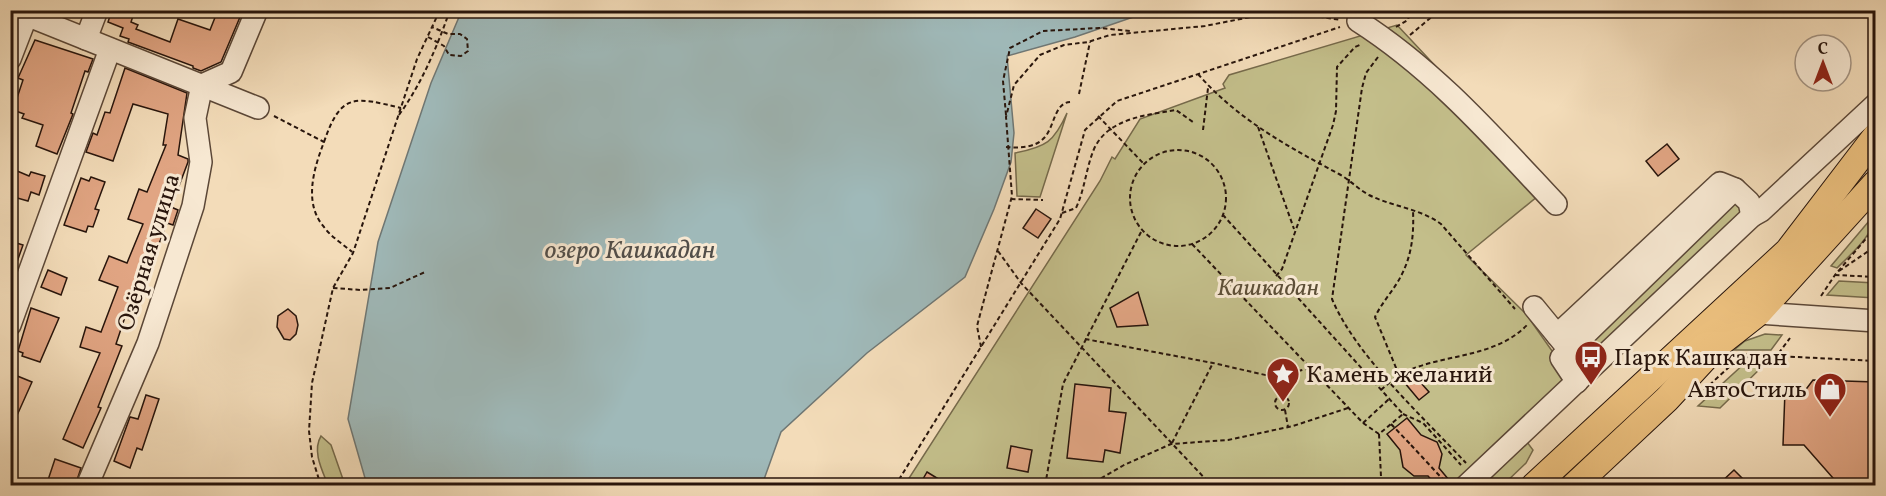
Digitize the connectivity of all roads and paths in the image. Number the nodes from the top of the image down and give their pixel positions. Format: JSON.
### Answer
{"nodes":[{"id":1,"x":97,"y":10,"type":"edge"},
{"id":2,"x":257,"y":10,"type":"edge"},
{"id":3,"x":440,"y":10,"type":"edge"},
{"id":4,"x":450,"y":10,"type":"edge"},
{"id":5,"x":1403,"y":10,"type":"edge"},
{"id":6,"x":1410,"y":10,"type":"edge"},
{"id":7,"x":1440,"y":10,"type":"edge"},
{"id":8,"x":20,"y":13,"type":"edge"},
{"id":9,"x":1355,"y":22,"type":"junction"},
{"id":10,"x":432,"y":27,"type":"junction"},
{"id":11,"x":443,"y":32,"type":"junction"},
{"id":12,"x":1137,"y":32,"type":"junction"},
{"id":13,"x":428,"y":37,"type":"junction"},
{"id":14,"x":86,"y":39,"type":"junction"},
{"id":15,"x":1388,"y":40,"type":"junction"},
{"id":16,"x":1090,"y":42,"type":"junction"},
{"id":17,"x":439,"y":43,"type":"junction"},
{"id":18,"x":111,"y":49,"type":"junction"},
{"id":19,"x":10,"y":59,"type":"edge"},
{"id":20,"x":1198,"y":74,"type":"junction"},
{"id":21,"x":202,"y":85,"type":"junction"},
{"id":22,"x":1208,"y":86,"type":"junction"},
{"id":23,"x":1079,"y":94,"type":"dead end"},
{"id":24,"x":1073,"y":102,"type":"dead end"},
{"id":25,"x":1875,"y":104,"type":"edge"},
{"id":26,"x":258,"y":108,"type":"joint"},
{"id":27,"x":401,"y":108,"type":"junction"},
{"id":28,"x":1098,"y":116,"type":"junction"},
{"id":29,"x":398,"y":117,"type":"junction"},
{"id":30,"x":1006,"y":117,"type":"junction"},
{"id":31,"x":1193,"y":122,"type":"dead end"},
{"id":32,"x":1258,"y":127,"type":"junction"},
{"id":33,"x":1110,"y":129,"type":"junction"},
{"id":34,"x":1203,"y":130,"type":"dead end"},
{"id":35,"x":1875,"y":136,"type":"edge"},
{"id":36,"x":324,"y":142,"type":"junction"},
{"id":37,"x":1006,"y":147,"type":"junction"},
{"id":38,"x":1144,"y":164,"type":"junction"},
{"id":39,"x":1318,"y":164,"type":"junction"},
{"id":40,"x":1349,"y":181,"type":"junction"},
{"id":41,"x":1875,"y":183,"type":"edge"},
{"id":42,"x":1011,"y":199,"type":"junction"},
{"id":43,"x":1043,"y":200,"type":"dead end"},
{"id":44,"x":1556,"y":204,"type":"dead end"},
{"id":45,"x":1413,"y":210,"type":"junction"},
{"id":46,"x":1062,"y":213,"type":"junction"},
{"id":47,"x":1223,"y":215,"type":"junction"},
{"id":48,"x":1752,"y":216,"type":"junction"},
{"id":49,"x":1875,"y":227,"type":"edge"},
{"id":50,"x":1142,"y":229,"type":"junction"},
{"id":51,"x":1294,"y":230,"type":"junction"},
{"id":52,"x":1192,"y":244,"type":"junction"},
{"id":53,"x":1875,"y":246,"type":"edge"},
{"id":54,"x":998,"y":251,"type":"junction"},
{"id":55,"x":353,"y":253,"type":"junction"},
{"id":56,"x":425,"y":272,"type":"dead end"},
{"id":57,"x":1835,"y":274,"type":"junction"},
{"id":58,"x":1276,"y":276,"type":"junction"},
{"id":59,"x":1875,"y":277,"type":"edge"},
{"id":60,"x":1021,"y":283,"type":"junction"},
{"id":61,"x":333,"y":288,"type":"junction"},
{"id":62,"x":1821,"y":296,"type":"dead end"},
{"id":63,"x":1749,"y":304,"type":"junction"},
{"id":64,"x":1528,"y":311,"type":"joint"},
{"id":65,"x":1875,"y":321,"type":"edge"},
{"id":66,"x":10,"y":325,"type":"edge"},
{"id":67,"x":1535,"y":329,"type":"dead end"},
{"id":68,"x":1790,"y":338,"type":"dead end"},
{"id":69,"x":1085,"y":339,"type":"junction"},
{"id":70,"x":1563,"y":343,"type":"junction"},
{"id":71,"x":1082,"y":345,"type":"junction"},
{"id":72,"x":981,"y":348,"type":"junction"},
{"id":73,"x":1732,"y":354,"type":"dead end"},
{"id":74,"x":1777,"y":355,"type":"junction"},
{"id":75,"x":1875,"y":361,"type":"edge"},
{"id":76,"x":1213,"y":363,"type":"junction"},
{"id":77,"x":1310,"y":368,"type":"junction"},
{"id":78,"x":1399,"y":375,"type":"junction"},
{"id":79,"x":1582,"y":377,"type":"junction"},
{"id":80,"x":1274,"y":378,"type":"junction"},
{"id":81,"x":1391,"y":382,"type":"junction"},
{"id":82,"x":1381,"y":390,"type":"junction"},
{"id":83,"x":1280,"y":396,"type":"junction"},
{"id":84,"x":1696,"y":397,"type":"dead end"},
{"id":85,"x":1389,"y":399,"type":"junction"},
{"id":86,"x":1348,"y":408,"type":"junction"},
{"id":87,"x":1285,"y":409,"type":"junction"},
{"id":88,"x":1403,"y":414,"type":"junction"},
{"id":89,"x":1363,"y":423,"type":"junction"},
{"id":90,"x":1391,"y":424,"type":"junction"},
{"id":91,"x":1288,"y":428,"type":"junction"},
{"id":92,"x":1379,"y":434,"type":"junction"},
{"id":93,"x":1171,"y":444,"type":"junction"},
{"id":94,"x":1467,"y":464,"type":"dead end"},
{"id":95,"x":1464,"y":476,"type":"edge"},
{"id":96,"x":87,"y":486,"type":"edge"},
{"id":97,"x":321,"y":486,"type":"edge"},
{"id":98,"x":896,"y":486,"type":"edge"},
{"id":99,"x":1046,"y":486,"type":"edge"},
{"id":100,"x":1088,"y":486,"type":"edge"},
{"id":101,"x":1212,"y":486,"type":"edge"},
{"id":102,"x":1384,"y":486,"type":"edge"},
{"id":103,"x":1449,"y":486,"type":"edge"},
{"id":104,"x":1534,"y":486,"type":"edge"},
{"id":105,"x":1574,"y":486,"type":"edge"}],
"edges":[{"from":1,"to":14,"type":"street"},
{"from":2,"to":21,"type":"street"},
{"from":3,"to":10,"type":"path"},
{"from":4,"to":11,"type":"path"},
{"from":5,"to":9,"type":"path"},
{"from":6,"to":15,"type":"path"},
{"from":7,"to":15,"type":"path"},
{"from":8,"to":14,"type":"street"},
{"from":8,"to":19,"type":"street"},
{"from":9,"to":12,"type":"path"},
{"from":9,"to":15,"type":"street"},
{"from":9,"to":20,"type":"path"},
{"from":10,"to":11,"type":"path"},
{"from":10,"to":13,"type":"path"},
{"from":11,"to":17,"type":"path"},
{"from":11,"to":17,"type":"path"},
{"from":12,"to":16,"type":"path"},
{"from":12,"to":30,"type":"path"},
{"from":13,"to":17,"type":"path"},
{"from":13,"to":27,"type":"path"},
{"from":14,"to":18,"type":"street"},
{"from":15,"to":39,"type":"path"},
{"from":15,"to":40,"type":"path"},
{"from":15,"to":44,"type":"street"},
{"from":16,"to":23,"type":"path"},
{"from":16,"to":30,"type":"path"},
{"from":17,"to":29,"type":"path"},
{"from":18,"to":21,"type":"street"},
{"from":18,"to":66,"type":"street"},
{"from":20,"to":22,"type":"path"},
{"from":20,"to":28,"type":"path"},
{"from":21,"to":26,"type":"street"},
{"from":21,"to":96,"type":"street","name":"Озёрная улица"},
{"from":22,"to":32,"type":"path"},
{"from":22,"to":34,"type":"path"},
{"from":24,"to":37,"type":"path"},
{"from":25,"to":48,"type":"street"},
{"from":26,"to":36,"type":"path"},
{"from":27,"to":29,"type":"path"},
{"from":27,"to":36,"type":"path"},
{"from":28,"to":33,"type":"path"},
{"from":28,"to":46,"type":"path"},
{"from":29,"to":55,"type":"path"},
{"from":30,"to":37,"type":"path"},
{"from":31,"to":33,"type":"path"},
{"from":32,"to":39,"type":"path"},
{"from":32,"to":51,"type":"path"},
{"from":33,"to":38,"type":"path"},
{"from":33,"to":46,"type":"path"},
{"from":35,"to":63,"type":"main road"},
{"from":36,"to":55,"type":"path"},
{"from":37,"to":42,"type":"path"},
{"from":38,"to":47,"type":"path"},
{"from":38,"to":50,"type":"path"},
{"from":39,"to":40,"type":"path"},
{"from":39,"to":51,"type":"path"},
{"from":40,"to":45,"type":"path"},
{"from":40,"to":81,"type":"path"},
{"from":41,"to":63,"type":"main road"},
{"from":42,"to":43,"type":"path"},
{"from":42,"to":54,"type":"path"},
{"from":45,"to":64,"type":"path"},
{"from":45,"to":78,"type":"path"},
{"from":46,"to":60,"type":"path"},
{"from":47,"to":52,"type":"path"},
{"from":47,"to":58,"type":"path"},
{"from":48,"to":70,"type":"street"},
{"from":48,"to":79,"type":"street"},
{"from":49,"to":57,"type":"path"},
{"from":50,"to":52,"type":"path"},
{"from":50,"to":69,"type":"path"},
{"from":51,"to":58,"type":"path"},
{"from":52,"to":77,"type":"path"},
{"from":53,"to":57,"type":"path"},
{"from":54,"to":60,"type":"path"},
{"from":54,"to":72,"type":"path"},
{"from":55,"to":61,"type":"path"},
{"from":56,"to":61,"type":"path"},
{"from":57,"to":59,"type":"path"},
{"from":57,"to":62,"type":"path"},
{"from":58,"to":82,"type":"path"},
{"from":60,"to":71,"type":"path"},
{"from":60,"to":72,"type":"path"},
{"from":61,"to":97,"type":"path"},
{"from":63,"to":65,"type":"street"},
{"from":63,"to":104,"type":"main road"},
{"from":63,"to":105,"type":"main road"},
{"from":64,"to":70,"type":"street"},
{"from":67,"to":78,"type":"path"},
{"from":68,"to":74,"type":"path"},
{"from":69,"to":71,"type":"path"},
{"from":69,"to":76,"type":"path"},
{"from":70,"to":79,"type":"street"},
{"from":71,"to":93,"type":"path"},
{"from":71,"to":99,"type":"path"},
{"from":72,"to":98,"type":"path"},
{"from":73,"to":74,"type":"path"},
{"from":74,"to":75,"type":"path"},
{"from":74,"to":84,"type":"path"},
{"from":76,"to":80,"type":"path"},
{"from":76,"to":93,"type":"path"},
{"from":77,"to":80,"type":"path"},
{"from":77,"to":86,"type":"path"},
{"from":78,"to":81,"type":"path"},
{"from":79,"to":95,"type":"street"},
{"from":80,"to":83,"type":"path"},
{"from":81,"to":82,"type":"path"},
{"from":81,"to":94,"type":"path"},
{"from":82,"to":85,"type":"path"},
{"from":83,"to":87,"type":"path"},
{"from":83,"to":87,"type":"path"},
{"from":85,"to":88,"type":"path"},
{"from":85,"to":89,"type":"path"},
{"from":86,"to":89,"type":"path"},
{"from":86,"to":91,"type":"path"},
{"from":87,"to":91,"type":"path"},
{"from":88,"to":90,"type":"path"},
{"from":88,"to":95,"type":"path"},
{"from":89,"to":92,"type":"path"},
{"from":90,"to":92,"type":"path"},
{"from":90,"to":103,"type":"path","bridge":true},
{"from":91,"to":93,"type":"path"},
{"from":92,"to":102,"type":"path"},
{"from":93,"to":100,"type":"path"},
{"from":93,"to":101,"type":"path"}]}
